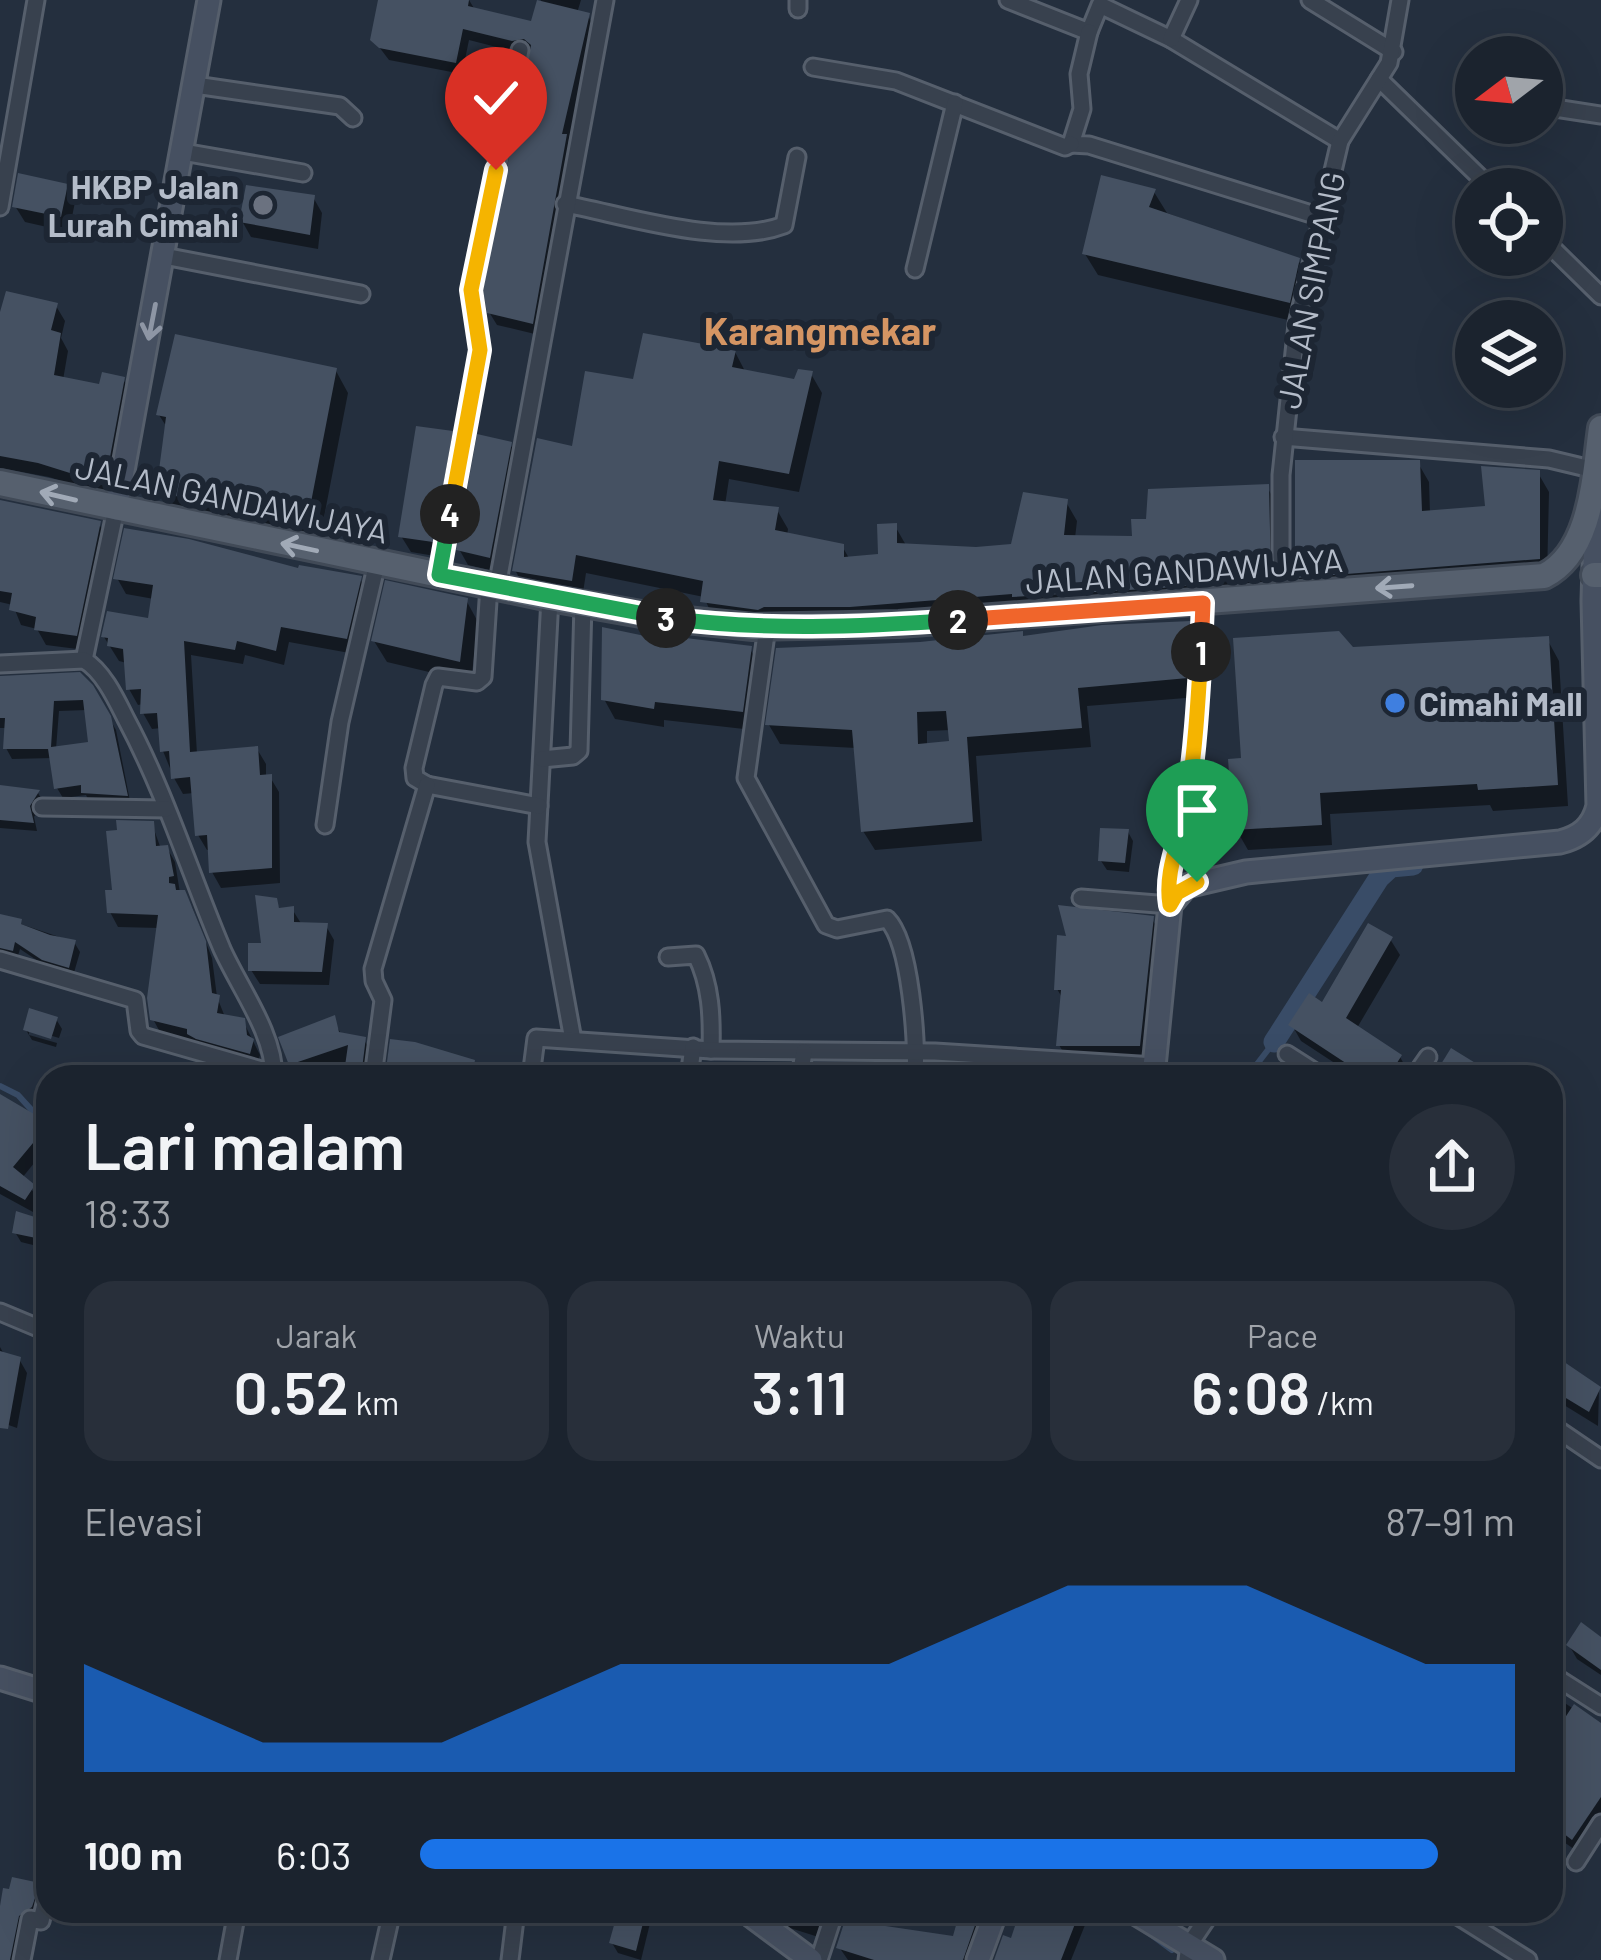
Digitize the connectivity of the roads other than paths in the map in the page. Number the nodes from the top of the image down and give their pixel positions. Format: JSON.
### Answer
{"nodes":[{"id":1,"x":36,"y":0,"type":"edge"},
{"id":2,"x":209,"y":0,"type":"edge"},
{"id":3,"x":605,"y":0,"type":"edge"},
{"id":4,"x":1008,"y":0,"type":"edge"},
{"id":5,"x":1190,"y":0,"type":"edge"},
{"id":6,"x":1310,"y":0,"type":"edge"},
{"id":7,"x":1400,"y":0,"type":"edge"},
{"id":8,"x":1101,"y":3,"type":"edge"},
{"id":9,"x":1089,"y":32,"type":"junction"},
{"id":10,"x":1172,"y":39,"type":"junction"},
{"id":11,"x":520,"y":50,"type":"dead end"},
{"id":12,"x":1394,"y":52,"type":"junction"},
{"id":13,"x":813,"y":67,"type":"dead end"},
{"id":14,"x":1379,"y":79,"type":"junction"},
{"id":15,"x":195,"y":85,"type":"junction"},
{"id":16,"x":955,"y":104,"type":"junction"},
{"id":17,"x":1563,"y":109,"type":"edge"},
{"id":18,"x":1601,"y":115,"type":"edge"},
{"id":19,"x":353,"y":118,"type":"dead end"},
{"id":20,"x":1340,"y":141,"type":"junction"},
{"id":21,"x":1071,"y":144,"type":"junction"},
{"id":22,"x":183,"y":152,"type":"junction"},
{"id":23,"x":797,"y":158,"type":"dead end"},
{"id":24,"x":1470,"y":168,"type":"edge"},
{"id":25,"x":303,"y":172,"type":"dead end"},
{"id":26,"x":566,"y":204,"type":"junction"},
{"id":27,"x":0,"y":207,"type":"edge"},
{"id":28,"x":1321,"y":217,"type":"junction"},
{"id":29,"x":164,"y":256,"type":"junction"},
{"id":30,"x":1563,"y":259,"type":"edge"},
{"id":31,"x":915,"y":269,"type":"dead end"},
{"id":32,"x":361,"y":294,"type":"dead end"},
{"id":33,"x":1601,"y":296,"type":"edge"},
{"id":34,"x":1601,"y":428,"type":"edge"},
{"id":35,"x":1283,"y":436,"type":"junction"},
{"id":36,"x":1595,"y":470,"type":"junction"},
{"id":37,"x":0,"y":482,"type":"edge"},
{"id":38,"x":116,"y":508,"type":"junction"},
{"id":39,"x":377,"y":563,"type":"junction"},
{"id":40,"x":439,"y":575,"type":"junction"},
{"id":41,"x":1598,"y":575,"type":"edge"},
{"id":42,"x":493,"y":586,"type":"junction"},
{"id":43,"x":1286,"y":595,"type":"junction"},
{"id":44,"x":550,"y":598,"type":"junction"},
{"id":45,"x":1203,"y":603,"type":"junction"},
{"id":46,"x":583,"y":604,"type":"junction"},
{"id":47,"x":766,"y":628,"type":"junction"},
{"id":48,"x":84,"y":660,"type":"junction"},
{"id":49,"x":0,"y":664,"type":"edge"},
{"id":50,"x":542,"y":759,"type":"junction"},
{"id":51,"x":427,"y":785,"type":"junction"},
{"id":52,"x":539,"y":806,"type":"junction"},
{"id":53,"x":42,"y":807,"type":"dead end"},
{"id":54,"x":166,"y":809,"type":"junction"},
{"id":55,"x":325,"y":825,"type":"dead end"},
{"id":56,"x":1596,"y":828,"type":"edge"},
{"id":57,"x":1081,"y":898,"type":"dead end"},
{"id":58,"x":1170,"y":905,"type":"junction"},
{"id":59,"x":668,"y":957,"type":"dead end"},
{"id":60,"x":0,"y":960,"type":"edge"},
{"id":61,"x":573,"y":1040,"type":"junction"},
{"id":62,"x":702,"y":1048,"type":"junction"},
{"id":63,"x":804,"y":1052,"type":"junction"},
{"id":64,"x":916,"y":1054,"type":"junction"},
{"id":65,"x":1287,"y":1054,"type":"dead end"},
{"id":66,"x":1428,"y":1057,"type":"dead end"},
{"id":67,"x":241,"y":1065,"type":"edge"},
{"id":68,"x":274,"y":1065,"type":"edge"},
{"id":69,"x":375,"y":1065,"type":"edge"},
{"id":70,"x":533,"y":1065,"type":"edge"},
{"id":71,"x":694,"y":1065,"type":"edge"},
{"id":72,"x":802,"y":1065,"type":"edge"},
{"id":73,"x":916,"y":1065,"type":"edge"},
{"id":74,"x":1104,"y":1065,"type":"edge"},
{"id":75,"x":1155,"y":1065,"type":"edge"},
{"id":76,"x":1304,"y":1065,"type":"edge"},
{"id":77,"x":1422,"y":1065,"type":"edge"},
{"id":78,"x":0,"y":1312,"type":"edge"},
{"id":79,"x":36,"y":1327,"type":"edge"},
{"id":80,"x":1563,"y":1433,"type":"edge"},
{"id":81,"x":1601,"y":1459,"type":"edge"},
{"id":82,"x":0,"y":1678,"type":"edge"},
{"id":83,"x":1563,"y":1682,"type":"edge"},
{"id":84,"x":36,"y":1689,"type":"edge"},
{"id":85,"x":1601,"y":1706,"type":"edge"},
{"id":86,"x":1601,"y":1823,"type":"edge"},
{"id":87,"x":1576,"y":1862,"type":"dead end"},
{"id":88,"x":36,"y":1920,"type":"edge"},
{"id":89,"x":235,"y":1923,"type":"edge"},
{"id":90,"x":389,"y":1923,"type":"edge"},
{"id":91,"x":515,"y":1923,"type":"edge"},
{"id":92,"x":762,"y":1923,"type":"edge"},
{"id":93,"x":830,"y":1923,"type":"edge"},
{"id":94,"x":992,"y":1923,"type":"edge"},
{"id":95,"x":1148,"y":1923,"type":"edge"},
{"id":96,"x":1205,"y":1923,"type":"edge"},
{"id":97,"x":1469,"y":1923,"type":"edge"},
{"id":98,"x":1188,"y":1953,"type":"edge"},
{"id":99,"x":22,"y":1960,"type":"edge"},
{"id":100,"x":228,"y":1960,"type":"edge"},
{"id":101,"x":381,"y":1960,"type":"edge"},
{"id":102,"x":510,"y":1960,"type":"edge"},
{"id":103,"x":815,"y":1960,"type":"edge"},
{"id":104,"x":978,"y":1960,"type":"edge"},
{"id":105,"x":1213,"y":1960,"type":"edge"},
{"id":106,"x":1528,"y":1960,"type":"edge"}],
"edges":[{"from":1,"to":27,"type":"street"},
{"from":2,"to":15,"type":"main road"},
{"from":3,"to":26,"type":"street"},
{"from":4,"to":9,"type":"street"},
{"from":5,"to":10,"type":"street"},
{"from":6,"to":12,"type":"street"},
{"from":7,"to":12,"type":"street","name":"JALAN SIMPANG"},
{"from":8,"to":9,"type":"street"},
{"from":8,"to":10,"type":"street"},
{"from":9,"to":21,"type":"street"},
{"from":10,"to":20,"type":"street"},
{"from":11,"to":40,"type":"street"},
{"from":12,"to":14,"type":"street","name":"JALAN SIMPANG"},
{"from":13,"to":16,"type":"street"},
{"from":14,"to":20,"type":"street","name":"JALAN SIMPANG"},
{"from":14,"to":24,"type":"street"},
{"from":15,"to":19,"type":"street"},
{"from":15,"to":22,"type":"main road"},
{"from":16,"to":21,"type":"street"},
{"from":16,"to":31,"type":"street"},
{"from":17,"to":18,"type":"street"},
{"from":20,"to":28,"type":"street","name":"JALAN SIMPANG"},
{"from":21,"to":28,"type":"street"},
{"from":22,"to":25,"type":"street"},
{"from":22,"to":29,"type":"main road"},
{"from":23,"to":26,"type":"street"},
{"from":26,"to":42,"type":"street"},
{"from":28,"to":35,"type":"street","name":"JALAN SIMPANG"},
{"from":29,"to":32,"type":"street"},
{"from":29,"to":38,"type":"main road","one_way":true},
{"from":30,"to":33,"type":"street"},
{"from":34,"to":36,"type":"main road","name":"JALAN GANDAWIJAYA"},
{"from":35,"to":36,"type":"street"},
{"from":35,"to":43,"type":"street","name":"JALAN SIMPANG"},
{"from":36,"to":41,"type":"main road"},
{"from":36,"to":43,"type":"main road","name":"JALAN GANDAWIJAYA","one_way":true},
{"from":38,"to":37,"type":"main road","name":"JALAN GANDAWIJAYA","one_way":true},
{"from":39,"to":38,"type":"main road","name":"JALAN GANDAWIJAYA","one_way":true},
{"from":38,"to":48,"type":"street"},
{"from":39,"to":40,"type":"main road","name":"JALAN GANDAWIJAYA"},
{"from":39,"to":55,"type":"street"},
{"from":40,"to":42,"type":"main road","name":"JALAN GANDAWIJAYA"},
{"from":41,"to":56,"type":"main road"},
{"from":42,"to":44,"type":"main road","name":"JALAN GANDAWIJAYA"},
{"from":42,"to":51,"type":"street"},
{"from":43,"to":45,"type":"main road","name":"JALAN GANDAWIJAYA"},
{"from":44,"to":46,"type":"main road","name":"JALAN GANDAWIJAYA"},
{"from":44,"to":50,"type":"street"},
{"from":45,"to":47,"type":"main road","name":"JALAN GANDAWIJAYA"},
{"from":45,"to":58,"type":"street"},
{"from":46,"to":47,"type":"main road","name":"JALAN GANDAWIJAYA"},
{"from":46,"to":50,"type":"street"},
{"from":47,"to":64,"type":"street"},
{"from":48,"to":49,"type":"street"},
{"from":48,"to":54,"type":"street"},
{"from":50,"to":52,"type":"street"},
{"from":51,"to":52,"type":"street"},
{"from":51,"to":69,"type":"street"},
{"from":52,"to":61,"type":"street"},
{"from":53,"to":54,"type":"street"},
{"from":54,"to":68,"type":"street"},
{"from":56,"to":58,"type":"main road"},
{"from":57,"to":58,"type":"street"},
{"from":58,"to":75,"type":"main road"},
{"from":59,"to":62,"type":"street"},
{"from":60,"to":67,"type":"street"},
{"from":61,"to":62,"type":"street"},
{"from":61,"to":70,"type":"street"},
{"from":62,"to":63,"type":"street"},
{"from":62,"to":71,"type":"street"},
{"from":63,"to":64,"type":"street"},
{"from":63,"to":72,"type":"street"},
{"from":64,"to":73,"type":"street"},
{"from":64,"to":74,"type":"street"},
{"from":65,"to":76,"type":"street"},
{"from":66,"to":77,"type":"street"},
{"from":78,"to":79,"type":"street"},
{"from":80,"to":81,"type":"street"},
{"from":82,"to":84,"type":"main road"},
{"from":83,"to":85,"type":"street"},
{"from":86,"to":87,"type":"street"},
{"from":88,"to":99,"type":"street"},
{"from":89,"to":100,"type":"street"},
{"from":90,"to":101,"type":"street"},
{"from":91,"to":102,"type":"street"},
{"from":92,"to":103,"type":"main road"},
{"from":93,"to":103,"type":"street"},
{"from":94,"to":104,"type":"main road"},
{"from":95,"to":98,"type":"main road"},
{"from":96,"to":98,"type":"street"},
{"from":97,"to":106,"type":"street"},
{"from":98,"to":105,"type":"main road"}]}
